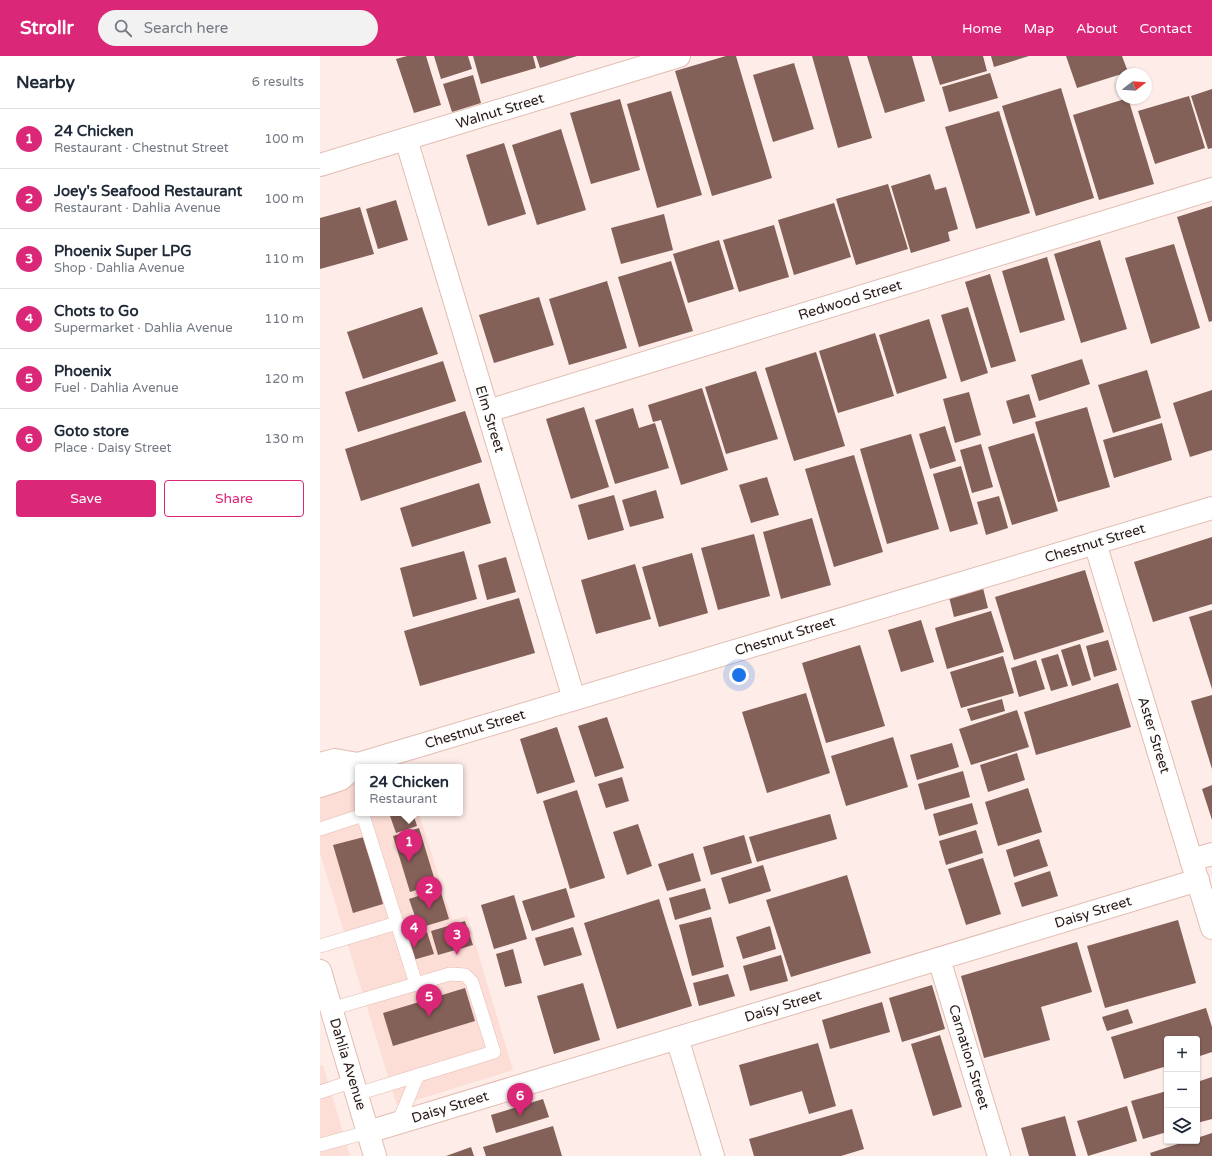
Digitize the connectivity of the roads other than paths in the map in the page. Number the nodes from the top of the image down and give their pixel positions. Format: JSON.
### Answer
{"nodes":[{"id":1,"x":679,"y":56,"type":"edge"},
{"id":2,"x":406,"y":139,"type":"junction"},
{"id":3,"x":320,"y":165,"type":"edge"},
{"id":4,"x":1212,"y":189,"type":"edge"},
{"id":5,"x":488,"y":411,"type":"junction"},
{"id":6,"x":1212,"y":508,"type":"edge"},
{"id":7,"x":1095,"y":543,"type":"junction"},
{"id":8,"x":574,"y":700,"type":"junction"},
{"id":9,"x":320,"y":764,"type":"edge"},
{"id":10,"x":358,"y":764,"type":"joint"},
{"id":11,"x":355,"y":767,"type":"edge"},
{"id":12,"x":320,"y":786,"type":"edge"},
{"id":13,"x":360,"y":816,"type":"edge"},
{"id":14,"x":363,"y":816,"type":"edge"},
{"id":15,"x":320,"y":829,"type":"edge"},
{"id":16,"x":1212,"y":854,"type":"edge"},
{"id":17,"x":1194,"y":870,"type":"junction"},
{"id":18,"x":397,"y":923,"type":"junction"},
{"id":19,"x":1212,"y":928,"type":"edge"},
{"id":20,"x":320,"y":946,"type":"edge"},
{"id":21,"x":939,"y":959,"type":"junction"},
{"id":22,"x":320,"y":971,"type":"edge"},
{"id":23,"x":416,"y":984,"type":"junction"},
{"id":24,"x":332,"y":1009,"type":"junction"},
{"id":25,"x":677,"y":1038,"type":"junction"},
{"id":26,"x":418,"y":1075,"type":"junction"},
{"id":27,"x":355,"y":1088,"type":"junction"},
{"id":28,"x":320,"y":1092,"type":"edge"},
{"id":29,"x":398,"y":1123,"type":"junction"},
{"id":30,"x":368,"y":1132,"type":"junction"},
{"id":31,"x":320,"y":1145,"type":"edge"},
{"id":32,"x":376,"y":1156,"type":"edge"},
{"id":33,"x":713,"y":1156,"type":"edge"},
{"id":34,"x":999,"y":1156,"type":"edge"}],
"edges":[{"from":1,"to":2,"type":"street","name":"Walnut Street"},
{"from":2,"to":3,"type":"street","name":"Walnut Street"},
{"from":2,"to":5,"type":"street","name":"Elm Street"},
{"from":4,"to":5,"type":"street","name":"Redwood Street"},
{"from":5,"to":8,"type":"street","name":"Elm Street"},
{"from":6,"to":7,"type":"street","name":"Chestnut Street"},
{"from":7,"to":8,"type":"street","name":"Chestnut Street"},
{"from":7,"to":17,"type":"street","name":"Aster Street"},
{"from":8,"to":10,"type":"street","name":"Chestnut Street"},
{"from":9,"to":10,"type":"street","name":"Chestnut Street"},
{"from":11,"to":12,"type":"street","name":"Chestnut Street"},
{"from":13,"to":15,"type":"lane"},
{"from":14,"to":18,"type":"lane"},
{"from":16,"to":17,"type":"street","name":"Daisy Street"},
{"from":17,"to":19,"type":"street","name":"Aster Street"},
{"from":17,"to":21,"type":"street","name":"Daisy Street"},
{"from":18,"to":20,"type":"lane"},
{"from":18,"to":23,"type":"lane"},
{"from":21,"to":25,"type":"street","name":"Daisy Street"},
{"from":21,"to":34,"type":"street","name":"Carnation Street"},
{"from":22,"to":24,"type":"street","name":"Dahlia Avenue"},
{"from":23,"to":24,"type":"lane"},
{"from":23,"to":26,"type":"lane"},
{"from":24,"to":27,"type":"street","name":"Dahlia Avenue"},
{"from":25,"to":29,"type":"street","name":"Daisy Street"},
{"from":25,"to":33,"type":"street"},
{"from":26,"to":27,"type":"lane"},
{"from":26,"to":29,"type":"lane"},
{"from":27,"to":28,"type":"lane"},
{"from":27,"to":30,"type":"street","name":"Dahlia Avenue"},
{"from":29,"to":30,"type":"street","name":"Daisy Street"},
{"from":30,"to":31,"type":"lane"},
{"from":30,"to":32,"type":"street","name":"Dahlia Avenue"}]}
